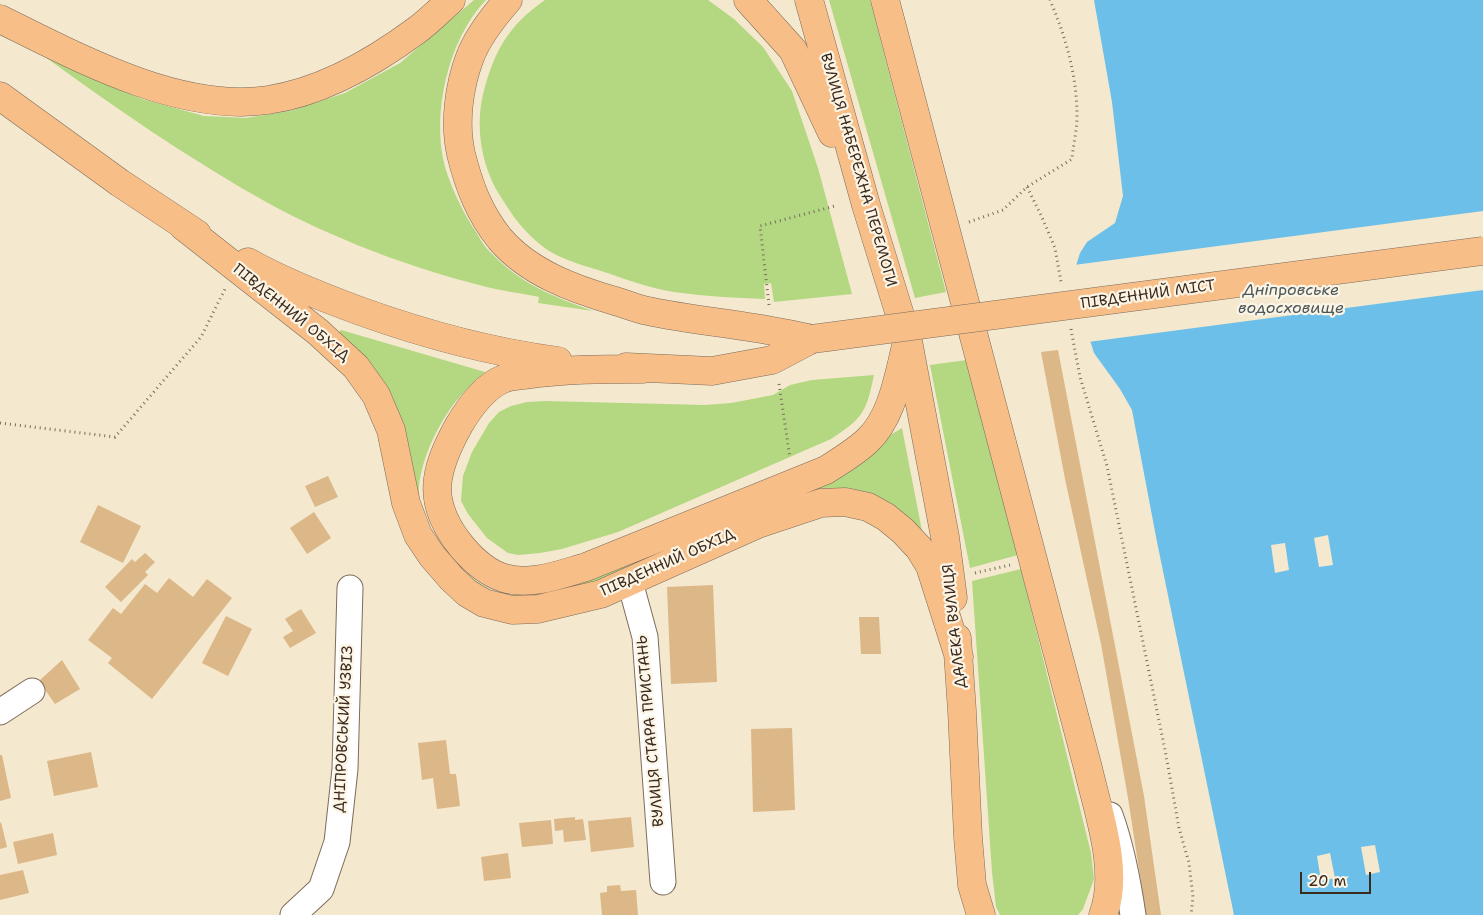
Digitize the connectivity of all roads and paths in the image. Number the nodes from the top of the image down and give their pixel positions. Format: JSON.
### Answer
{"nodes":[{"id":1,"x":451,"y":0,"type":"edge"},
{"id":2,"x":508,"y":0,"type":"edge"},
{"id":3,"x":748,"y":0,"type":"edge"},
{"id":4,"x":809,"y":0,"type":"edge"},
{"id":5,"x":885,"y":0,"type":"edge"},
{"id":6,"x":1050,"y":0,"type":"edge"},
{"id":7,"x":0,"y":19,"type":"edge"},
{"id":8,"x":0,"y":96,"type":"edge"},
{"id":9,"x":1027,"y":186,"type":"junction"},
{"id":10,"x":835,"y":206,"type":"dead end"},
{"id":11,"x":866,"y":206,"type":"junction"},
{"id":12,"x":183,"y":226,"type":"junction"},
{"id":13,"x":945,"y":231,"type":"junction"},
{"id":14,"x":1483,"y":251,"type":"edge"},
{"id":15,"x":1062,"y":285,"type":"dead end"},
{"id":16,"x":225,"y":289,"type":"dead end"},
{"id":17,"x":770,"y":305,"type":"dead end"},
{"id":18,"x":1069,"y":322,"type":"dead end"},
{"id":19,"x":812,"y":339,"type":"junction"},
{"id":20,"x":908,"y":341,"type":"junction"},
{"id":21,"x":643,"y":368,"type":"junction"},
{"id":22,"x":779,"y":384,"type":"dead end"},
{"id":23,"x":0,"y":423,"type":"edge"},
{"id":24,"x":791,"y":464,"type":"dead end"},
{"id":25,"x":630,"y":582,"type":"junction"},
{"id":26,"x":350,"y":588,"type":"dead end"},
{"id":27,"x":959,"y":657,"type":"junction"},
{"id":28,"x":32,"y":691,"type":"dead end"},
{"id":29,"x":0,"y":712,"type":"edge"},
{"id":30,"x":1088,"y":768,"type":"junction"},
{"id":31,"x":968,"y":837,"type":"junction"},
{"id":32,"x":663,"y":882,"type":"dead end"},
{"id":33,"x":293,"y":915,"type":"edge"},
{"id":34,"x":967,"y":915,"type":"edge"},
{"id":35,"x":981,"y":915,"type":"edge"},
{"id":36,"x":1103,"y":915,"type":"edge"},
{"id":37,"x":1133,"y":915,"type":"edge"},
{"id":38,"x":1191,"y":915,"type":"edge"}],
"edges":[{"from":1,"to":7,"type":"main road"},
{"from":2,"to":19,"type":"main road"},
{"from":3,"to":11,"type":"main road"},
{"from":4,"to":11,"type":"main road","name":"ВУЛИЦЯ НАБЕРЕЖНА ПЕРЕМОГИ"},
{"from":5,"to":13,"type":"main road"},
{"from":6,"to":9,"type":"path"},
{"from":8,"to":12,"type":"main road","name":"ПІВДЕННИЙ ОБХІД"},
{"from":9,"to":13,"type":"path"},
{"from":9,"to":15,"type":"path"},
{"from":10,"to":17,"type":"path"},
{"from":11,"to":20,"type":"main road","name":"ВУЛИЦЯ НАБЕРЕЖНА ПЕРЕМОГИ"},
{"from":12,"to":21,"type":"main road","name":"ПІВДЕННИЙ ОБХІД"},
{"from":12,"to":25,"type":"main road","name":"ПІВДЕННИЙ ОБХІД"},
{"from":13,"to":30,"type":"main road"},
{"from":14,"to":19,"type":"main road","name":"ПІВДЕННИЙ МІСТ","bridge":true},
{"from":16,"to":23,"type":"path"},
{"from":18,"to":38,"type":"path"},
{"from":19,"to":21,"type":"main road","name":"ПІВДЕННИЙ ОБХІД"},
{"from":20,"to":21,"type":"main road","name":"ПІВДЕННИЙ ОБХІД"},
{"from":20,"to":27,"type":"main road","name":"ДАЛЕКА ВУЛИЦЯ"},
{"from":22,"to":24,"type":"path"},
{"from":25,"to":27,"type":"main road","name":"ПІВДЕННИЙ ОБХІД"},
{"from":25,"to":32,"type":"street","name":"ВУЛИЦЯ СТАРА ПРИСТАНЬ"},
{"from":26,"to":33,"type":"street","name":"ДНІПРОВСЬКИЙ УЗВІЗ"},
{"from":27,"to":31,"type":"main road","name":"ДАЛЕКА ВУЛИЦЯ"},
{"from":28,"to":29,"type":"street"},
{"from":30,"to":36,"type":"main road"},
{"from":30,"to":37,"type":"street"},
{"from":31,"to":34,"type":"street","name":"ДАЛЕКА ВУЛИЦЯ"},
{"from":31,"to":35,"type":"main road"}]}
